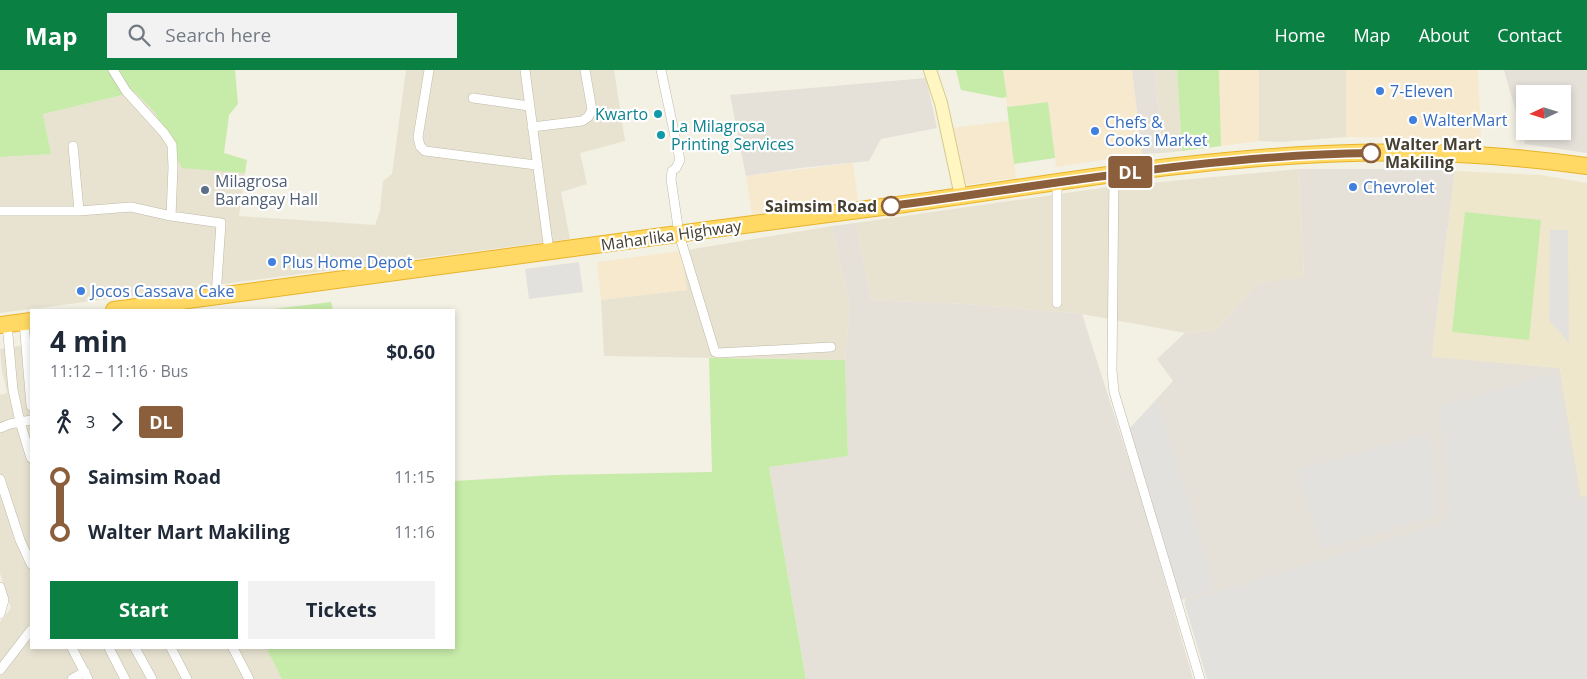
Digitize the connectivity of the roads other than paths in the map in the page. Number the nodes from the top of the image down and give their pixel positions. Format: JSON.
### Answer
{"nodes":[{"id":1,"x":113,"y":70,"type":"edge"},
{"id":2,"x":428,"y":70,"type":"edge"},
{"id":3,"x":525,"y":70,"type":"edge"},
{"id":4,"x":585,"y":70,"type":"edge"},
{"id":5,"x":661,"y":70,"type":"edge"},
{"id":6,"x":930,"y":70,"type":"edge"},
{"id":7,"x":473,"y":98,"type":"dead end"},
{"id":8,"x":529,"y":106,"type":"junction"},
{"id":9,"x":532,"y":127,"type":"junction"},
{"id":10,"x":73,"y":146,"type":"dead end"},
{"id":11,"x":536,"y":165,"type":"junction"},
{"id":12,"x":1587,"y":166,"type":"edge"},
{"id":13,"x":1114,"y":174,"type":"junction"},
{"id":14,"x":1057,"y":182,"type":"junction"},
{"id":15,"x":961,"y":196,"type":"junction"},
{"id":16,"x":0,"y":211,"type":"edge"},
{"id":17,"x":79,"y":211,"type":"junction"},
{"id":18,"x":171,"y":216,"type":"junction"},
{"id":19,"x":679,"y":234,"type":"junction"},
{"id":20,"x":549,"y":251,"type":"junction"},
{"id":21,"x":216,"y":296,"type":"junction"},
{"id":22,"x":1058,"y":303,"type":"dead end"},
{"id":23,"x":121,"y":309,"type":"edge"},
{"id":24,"x":28,"y":321,"type":"edge"},
{"id":25,"x":4,"y":324,"type":"edge"},
{"id":26,"x":831,"y":347,"type":"dead end"},
{"id":27,"x":30,"y":378,"type":"edge"},
{"id":28,"x":30,"y":420,"type":"edge"},
{"id":29,"x":20,"y":422,"type":"junction"},
{"id":30,"x":0,"y":428,"type":"edge"},
{"id":31,"x":30,"y":455,"type":"edge"},
{"id":32,"x":0,"y":479,"type":"edge"},
{"id":33,"x":30,"y":562,"type":"edge"},
{"id":34,"x":0,"y":587,"type":"edge"},
{"id":35,"x":0,"y":614,"type":"edge"},
{"id":36,"x":30,"y":631,"type":"edge"},
{"id":37,"x":73,"y":649,"type":"edge"},
{"id":38,"x":110,"y":649,"type":"edge"},
{"id":39,"x":136,"y":649,"type":"edge"},
{"id":40,"x":172,"y":649,"type":"edge"},
{"id":41,"x":234,"y":649,"type":"edge"},
{"id":42,"x":0,"y":670,"type":"edge"},
{"id":43,"x":87,"y":676,"type":"edge"},
{"id":44,"x":72,"y":679,"type":"edge"},
{"id":45,"x":125,"y":679,"type":"edge"},
{"id":46,"x":152,"y":679,"type":"edge"},
{"id":47,"x":187,"y":679,"type":"edge"},
{"id":48,"x":249,"y":679,"type":"edge"},
{"id":49,"x":1200,"y":679,"type":"edge"}],
"edges":[{"from":1,"to":18,"type":"street"},
{"from":2,"to":11,"type":"street"},
{"from":3,"to":8,"type":"street"},
{"from":4,"to":9,"type":"street"},
{"from":5,"to":19,"type":"street"},
{"from":6,"to":15,"type":"street"},
{"from":7,"to":8,"type":"street"},
{"from":8,"to":9,"type":"street"},
{"from":9,"to":11,"type":"street"},
{"from":10,"to":17,"type":"street"},
{"from":11,"to":20,"type":"street"},
{"from":12,"to":13,"type":"highway","name":"Maharlika Highway"},
{"from":13,"to":14,"type":"highway","name":"Maharlika Highway"},
{"from":13,"to":49,"type":"street"},
{"from":14,"to":15,"type":"highway","name":"Maharlika Highway"},
{"from":14,"to":22,"type":"street"},
{"from":15,"to":19,"type":"highway","name":"Maharlika Highway"},
{"from":16,"to":17,"type":"street"},
{"from":17,"to":18,"type":"street"},
{"from":18,"to":21,"type":"street"},
{"from":19,"to":20,"type":"highway","name":"Maharlika Highway"},
{"from":19,"to":26,"type":"street"},
{"from":20,"to":21,"type":"highway","name":"Maharlika Highway"},
{"from":21,"to":23,"type":"highway","name":"Maharlika Highway"},
{"from":24,"to":25,"type":"highway"},
{"from":24,"to":27,"type":"street"},
{"from":25,"to":29,"type":"street"},
{"from":28,"to":29,"type":"street"},
{"from":29,"to":30,"type":"street"},
{"from":29,"to":31,"type":"street"},
{"from":32,"to":33,"type":"street"},
{"from":34,"to":35,"type":"street"},
{"from":36,"to":42,"type":"street"},
{"from":37,"to":43,"type":"street"},
{"from":38,"to":45,"type":"street"},
{"from":39,"to":46,"type":"street"},
{"from":40,"to":47,"type":"street"},
{"from":41,"to":48,"type":"street"},
{"from":43,"to":44,"type":"street"}]}
